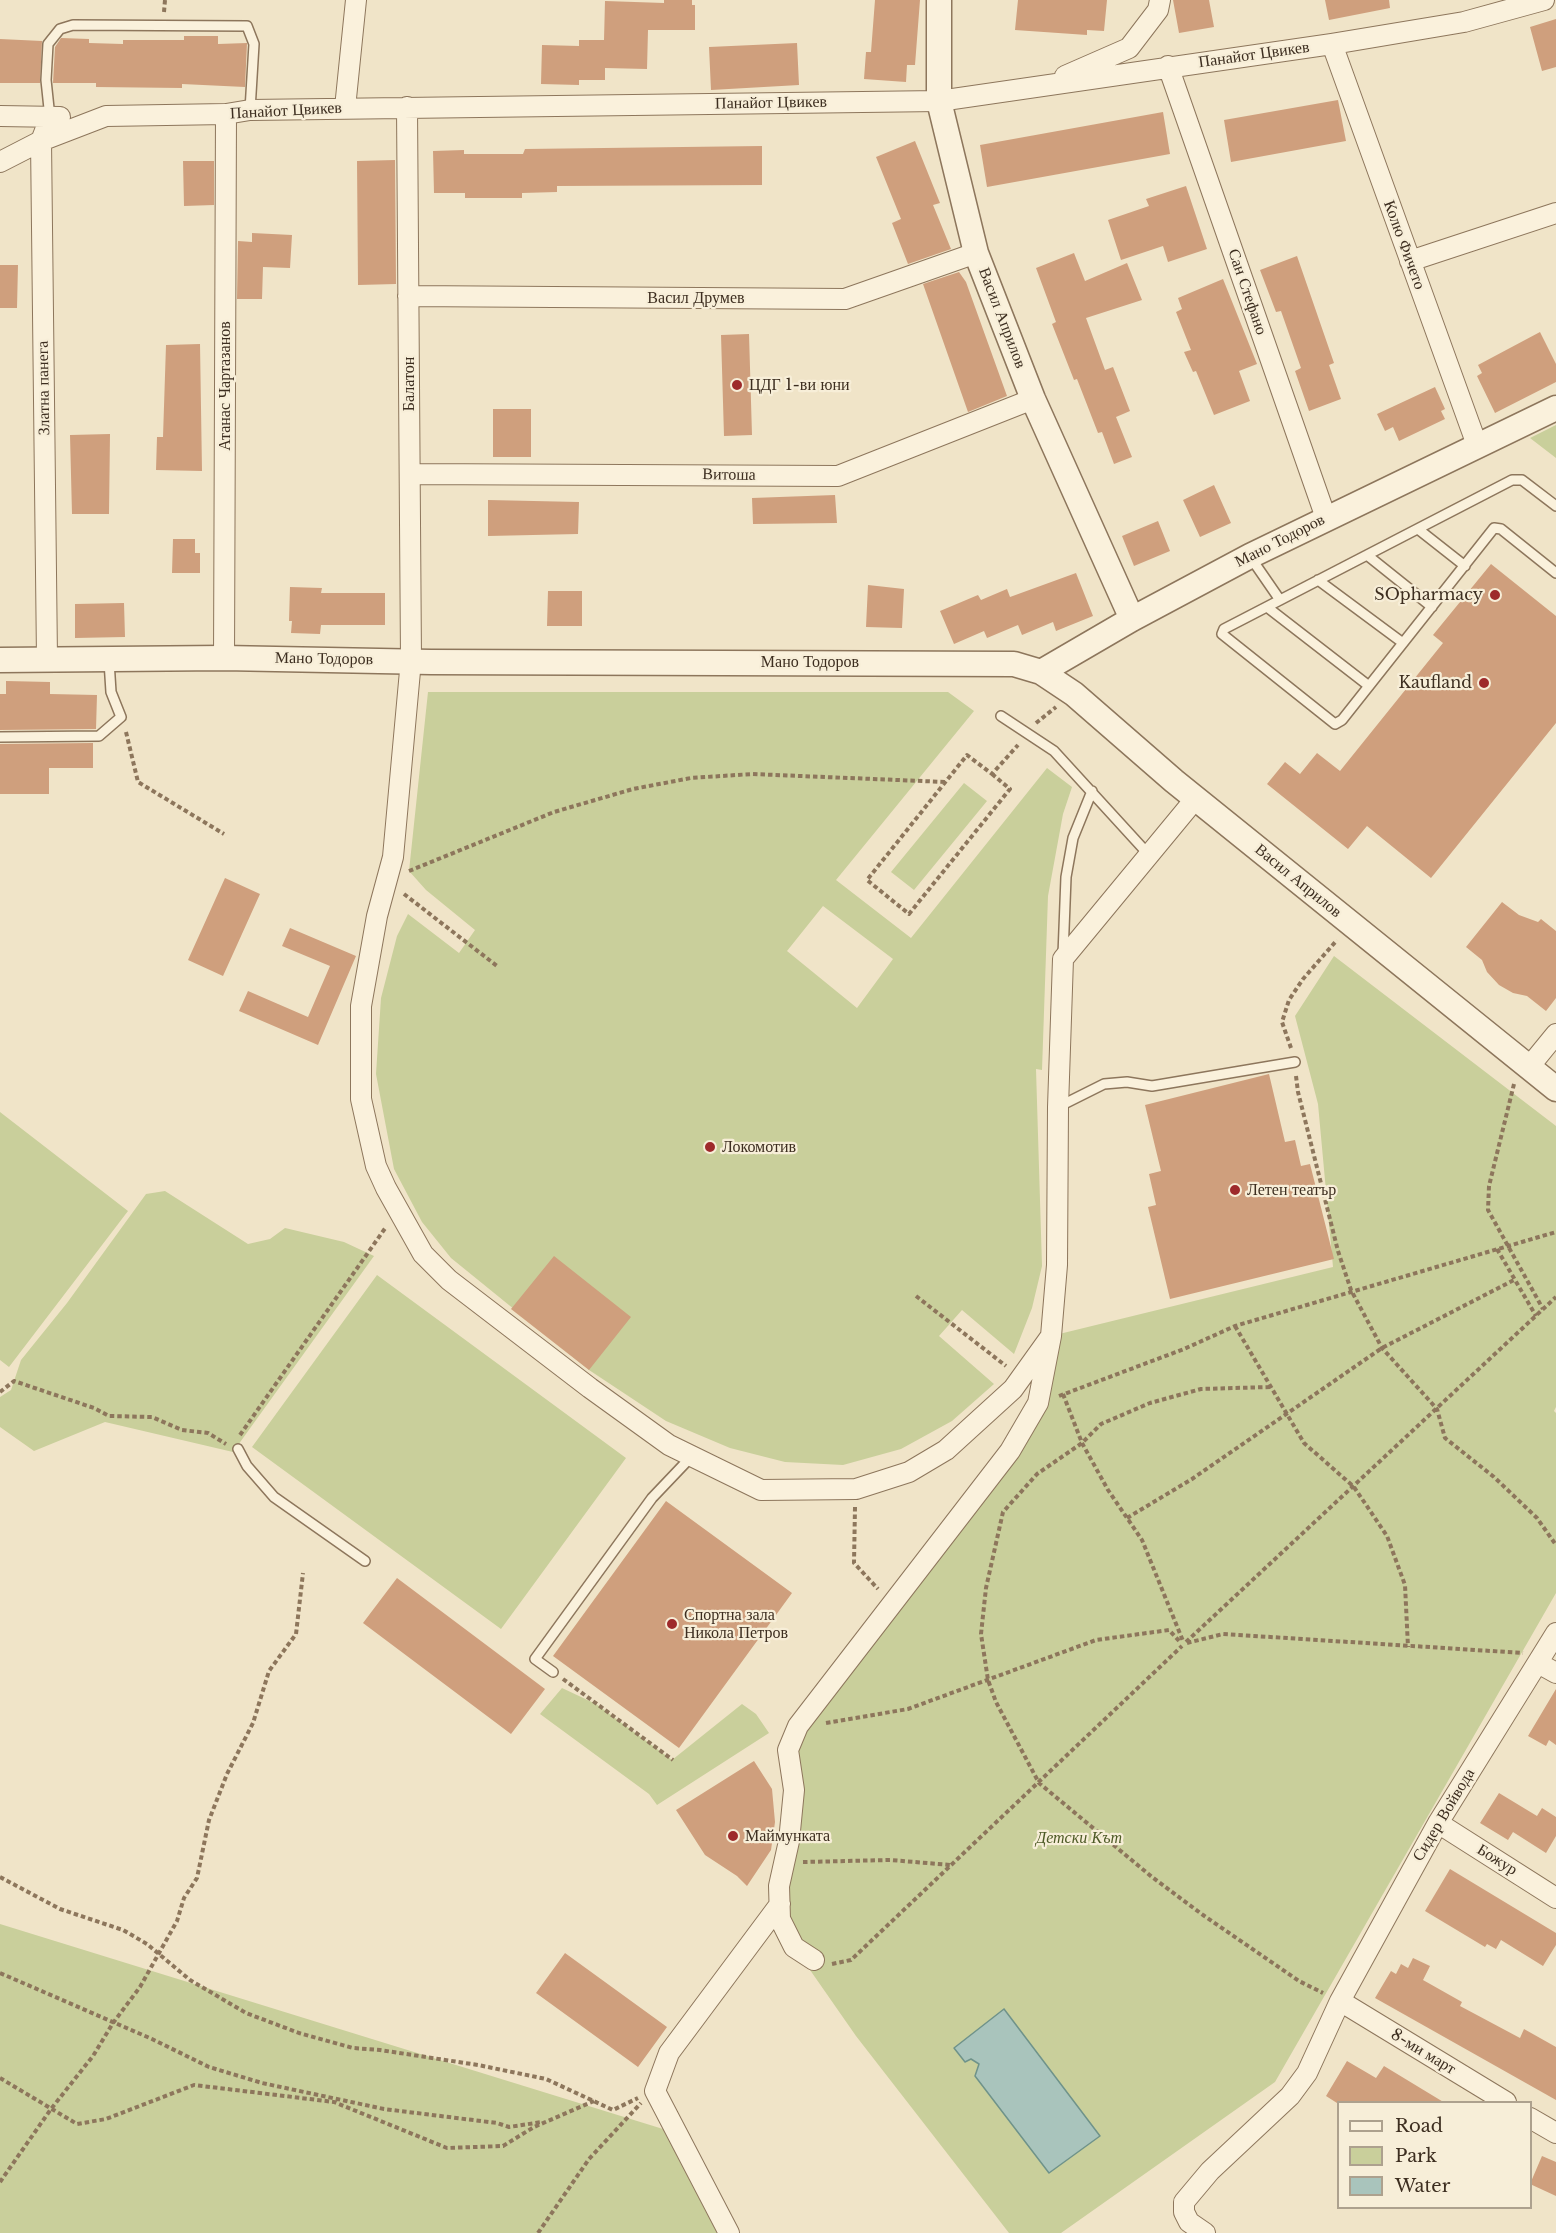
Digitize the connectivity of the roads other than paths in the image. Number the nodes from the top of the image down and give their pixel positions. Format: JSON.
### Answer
{"nodes":[{"id":1,"x":356,"y":0,"type":"edge"},
{"id":2,"x":939,"y":0,"type":"edge"},
{"id":3,"x":1160,"y":0,"type":"edge"},
{"id":4,"x":1544,"y":0,"type":"edge"},
{"id":5,"x":1332,"y":44,"type":"junction"},
{"id":6,"x":1168,"y":66,"type":"junction"},
{"id":7,"x":1035,"y":89,"type":"junction"},
{"id":8,"x":939,"y":101,"type":"junction"},
{"id":9,"x":407,"y":107,"type":"junction"},
{"id":10,"x":345,"y":108,"type":"junction"},
{"id":11,"x":250,"y":110,"type":"junction"},
{"id":12,"x":226,"y":114,"type":"junction"},
{"id":13,"x":0,"y":116,"type":"edge"},
{"id":14,"x":106,"y":116,"type":"junction"},
{"id":15,"x":50,"y":118,"type":"junction"},
{"id":16,"x":41,"y":141,"type":"junction"},
{"id":17,"x":0,"y":162,"type":"edge"},
{"id":18,"x":1556,"y":213,"type":"edge"},
{"id":19,"x":976,"y":253,"type":"junction"},
{"id":20,"x":1410,"y":261,"type":"junction"},
{"id":21,"x":408,"y":296,"type":"junction"},
{"id":22,"x":1033,"y":399,"type":"junction"},
{"id":23,"x":1556,"y":408,"type":"edge"},
{"id":24,"x":1477,"y":445,"type":"junction"},
{"id":25,"x":410,"y":474,"type":"junction"},
{"id":26,"x":1556,"y":506,"type":"edge"},
{"id":27,"x":1326,"y":518,"type":"junction"},
{"id":28,"x":1418,"y":529,"type":"junction"},
{"id":29,"x":1367,"y":555,"type":"junction"},
{"id":30,"x":1250,"y":556,"type":"junction"},
{"id":31,"x":1465,"y":566,"type":"junction"},
{"id":32,"x":1556,"y":573,"type":"edge"},
{"id":33,"x":1318,"y":580,"type":"junction"},
{"id":34,"x":1280,"y":600,"type":"junction"},
{"id":35,"x":1267,"y":607,"type":"junction"},
{"id":36,"x":1432,"y":607,"type":"junction"},
{"id":37,"x":1132,"y":619,"type":"junction"},
{"id":38,"x":1403,"y":644,"type":"junction"},
{"id":39,"x":224,"y":658,"type":"junction"},
{"id":40,"x":109,"y":659,"type":"junction"},
{"id":41,"x":0,"y":660,"type":"edge"},
{"id":42,"x":46,"y":660,"type":"junction"},
{"id":43,"x":411,"y":660,"type":"junction"},
{"id":44,"x":1041,"y":672,"type":"junction"},
{"id":45,"x":1369,"y":686,"type":"junction"},
{"id":46,"x":1002,"y":716,"type":"dead end"},
{"id":47,"x":0,"y":737,"type":"edge"},
{"id":48,"x":1092,"y":791,"type":"junction"},
{"id":49,"x":1196,"y":798,"type":"junction"},
{"id":50,"x":1149,"y":855,"type":"junction"},
{"id":51,"x":1063,"y":959,"type":"junction"},
{"id":52,"x":1556,"y":1034,"type":"edge"},
{"id":53,"x":1295,"y":1062,"type":"road end"},
{"id":54,"x":1524,"y":1064,"type":"junction"},
{"id":55,"x":1556,"y":1089,"type":"edge"},
{"id":56,"x":1058,"y":1107,"type":"junction"},
{"id":57,"x":1051,"y":1336,"type":"junction"},
{"id":58,"x":238,"y":1449,"type":"road end"},
{"id":59,"x":691,"y":1457,"type":"junction"},
{"id":60,"x":365,"y":1561,"type":"dead end"},
{"id":61,"x":1556,"y":1633,"type":"edge"},
{"id":62,"x":1538,"y":1664,"type":"junction"},
{"id":63,"x":553,"y":1672,"type":"road end"},
{"id":64,"x":1556,"y":1673,"type":"edge"},
{"id":65,"x":1438,"y":1823,"type":"junction"},
{"id":66,"x":1556,"y":1898,"type":"edge"},
{"id":67,"x":780,"y":1904,"type":"junction"},
{"id":68,"x":814,"y":1960,"type":"road end"},
{"id":69,"x":1340,"y":2001,"type":"junction"},
{"id":70,"x":1503,"y":2101,"type":"edge"},
{"id":71,"x":1532,"y":2119,"type":"edge"},
{"id":72,"x":1556,"y":2133,"type":"edge"},
{"id":73,"x":729,"y":2233,"type":"edge"},
{"id":74,"x":1206,"y":2233,"type":"edge"}],
"edges":[{"from":1,"to":10,"type":"street"},
{"from":2,"to":8,"type":"street","name":"Васил Априлов"},
{"from":3,"to":7,"type":"street"},
{"from":4,"to":5,"type":"street","name":"Панайот Цвикев"},
{"from":5,"to":6,"type":"street","name":"Панайот Цвикев"},
{"from":5,"to":20,"type":"street","name":"Колю Фичето"},
{"from":6,"to":7,"type":"street","name":"Панайот Цвикев"},
{"from":6,"to":27,"type":"street","name":"Сан Стефано"},
{"from":7,"to":8,"type":"street","name":"Панайот Цвикев"},
{"from":8,"to":9,"type":"street","name":"Панайот Цвикев"},
{"from":8,"to":19,"type":"street","name":"Васил Априлов"},
{"from":9,"to":10,"type":"street","name":"Панайот Цвикев"},
{"from":9,"to":21,"type":"street","name":"Балатон"},
{"from":10,"to":11,"type":"street","name":"Панайот Цвикев"},
{"from":11,"to":12,"type":"street","name":"Панайот Цвикев"},
{"from":11,"to":15,"type":"lane"},
{"from":12,"to":14,"type":"street","name":"Панайот Цвикев"},
{"from":12,"to":39,"type":"street","name":"Атанас Чартазанов"},
{"from":13,"to":15,"type":"street"},
{"from":14,"to":15,"type":"street"},
{"from":14,"to":16,"type":"street","name":"Панайот Цвикев"},
{"from":15,"to":16,"type":"street","name":"Златна панега"},
{"from":16,"to":17,"type":"street","name":"Панайот Цвикев"},
{"from":16,"to":42,"type":"street","name":"Златна панега"},
{"from":18,"to":20,"type":"street"},
{"from":19,"to":21,"type":"street","name":"Васил Друмев"},
{"from":19,"to":22,"type":"street","name":"Васил Априлов"},
{"from":20,"to":24,"type":"street","name":"Колю Фичето"},
{"from":21,"to":25,"type":"street","name":"Балатон"},
{"from":22,"to":25,"type":"street","name":"Витоша"},
{"from":22,"to":37,"type":"street","name":"Васил Априлов"},
{"from":23,"to":24,"type":"street","name":"Мано Тодоров"},
{"from":24,"to":27,"type":"street","name":"Мано Тодоров"},
{"from":25,"to":43,"type":"street","name":"Балатон"},
{"from":26,"to":28,"type":"lane"},
{"from":27,"to":30,"type":"street","name":"Мано Тодоров"},
{"from":28,"to":29,"type":"lane"},
{"from":28,"to":31,"type":"lane"},
{"from":29,"to":33,"type":"lane"},
{"from":29,"to":36,"type":"lane"},
{"from":30,"to":34,"type":"lane"},
{"from":30,"to":37,"type":"street","name":"Мано Тодоров"},
{"from":31,"to":32,"type":"lane"},
{"from":31,"to":36,"type":"lane"},
{"from":33,"to":34,"type":"lane"},
{"from":33,"to":38,"type":"lane"},
{"from":34,"to":35,"type":"lane"},
{"from":35,"to":45,"type":"lane"},
{"from":35,"to":45,"type":"lane"},
{"from":36,"to":38,"type":"lane"},
{"from":37,"to":44,"type":"street","name":"Мано Тодоров"},
{"from":38,"to":45,"type":"lane"},
{"from":39,"to":40,"type":"street","name":"Мано Тодоров"},
{"from":39,"to":43,"type":"street","name":"Мано Тодоров"},
{"from":40,"to":42,"type":"street","name":"Мано Тодоров"},
{"from":40,"to":47,"type":"lane"},
{"from":41,"to":42,"type":"street","name":"Мано Тодоров"},
{"from":43,"to":44,"type":"street","name":"Мано Тодоров"},
{"from":43,"to":59,"type":"street","name":"Балатон"},
{"from":44,"to":49,"type":"street","name":"Васил Априлов"},
{"from":46,"to":48,"type":"lane"},
{"from":48,"to":50,"type":"lane"},
{"from":48,"to":51,"type":"lane"},
{"from":49,"to":50,"type":"street"},
{"from":49,"to":54,"type":"street","name":"Васил Априлов"},
{"from":50,"to":51,"type":"street"},
{"from":51,"to":56,"type":"street"},
{"from":52,"to":54,"type":"street"},
{"from":53,"to":56,"type":"lane"},
{"from":54,"to":55,"type":"street","name":"Васил Априлов"},
{"from":56,"to":57,"type":"street"},
{"from":57,"to":59,"type":"street","name":"Балатон"},
{"from":57,"to":67,"type":"street"},
{"from":58,"to":60,"type":"lane"},
{"from":59,"to":63,"type":"lane"},
{"from":61,"to":62,"type":"street","name":"Сидер Войвода"},
{"from":62,"to":64,"type":"street"},
{"from":62,"to":65,"type":"street","name":"Сидер Войвода"},
{"from":65,"to":66,"type":"street","name":"Божур"},
{"from":65,"to":69,"type":"street","name":"Сидер Войвода"},
{"from":67,"to":68,"type":"street"},
{"from":67,"to":73,"type":"street"},
{"from":69,"to":70,"type":"street","name":"8-ми март"},
{"from":69,"to":74,"type":"street","name":"Сидер Войвода"},
{"from":71,"to":72,"type":"street"}]}
